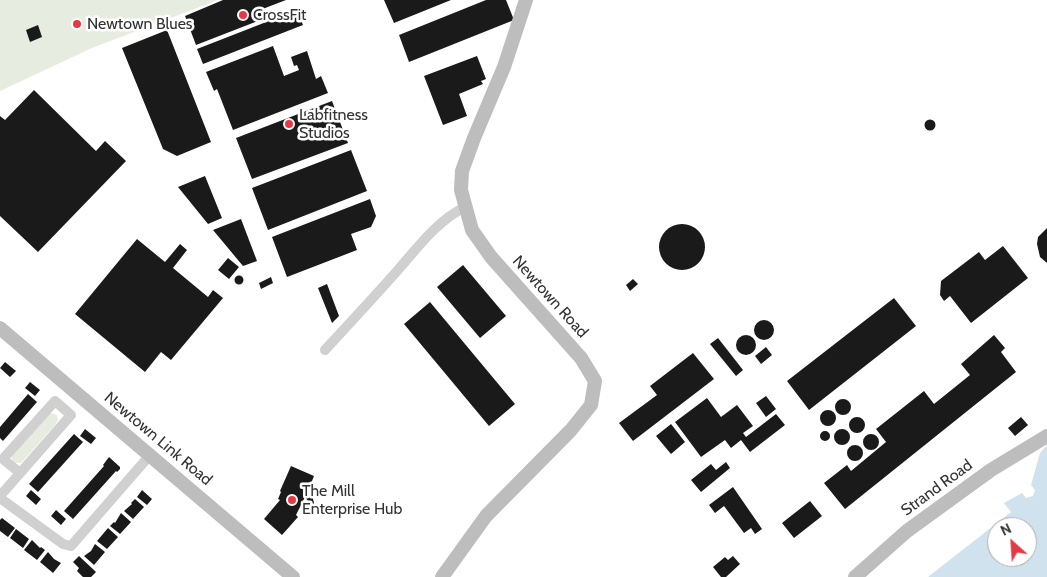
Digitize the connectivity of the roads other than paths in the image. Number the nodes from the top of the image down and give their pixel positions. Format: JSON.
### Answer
{"nodes":[{"id":1,"x":526,"y":0,"type":"edge"},
{"id":2,"x":465,"y":207,"type":"junction"},
{"id":3,"x":0,"y":328,"type":"edge"},
{"id":4,"x":325,"y":350,"type":"dead end"},
{"id":5,"x":1047,"y":436,"type":"edge"},
{"id":6,"x":150,"y":455,"type":"junction"},
{"id":7,"x":20,"y":473,"type":"junction"},
{"id":8,"x":0,"y":497,"type":"edge"},
{"id":9,"x":293,"y":577,"type":"edge"},
{"id":10,"x":442,"y":577,"type":"edge"},
{"id":11,"x":855,"y":577,"type":"edge"}],
"edges":[{"from":1,"to":2,"type":"street","name":"Newtown Road"},
{"from":2,"to":4,"type":"street"},
{"from":2,"to":10,"type":"street","name":"Newtown Road"},
{"from":3,"to":6,"type":"street","name":"Newtown Link Road"},
{"from":5,"to":11,"type":"street","name":"Strand Road"},
{"from":6,"to":8,"type":"street"},
{"from":6,"to":9,"type":"street","name":"Newtown Link Road"},
{"from":7,"to":7,"type":"street"},
{"from":7,"to":8,"type":"street"}]}
